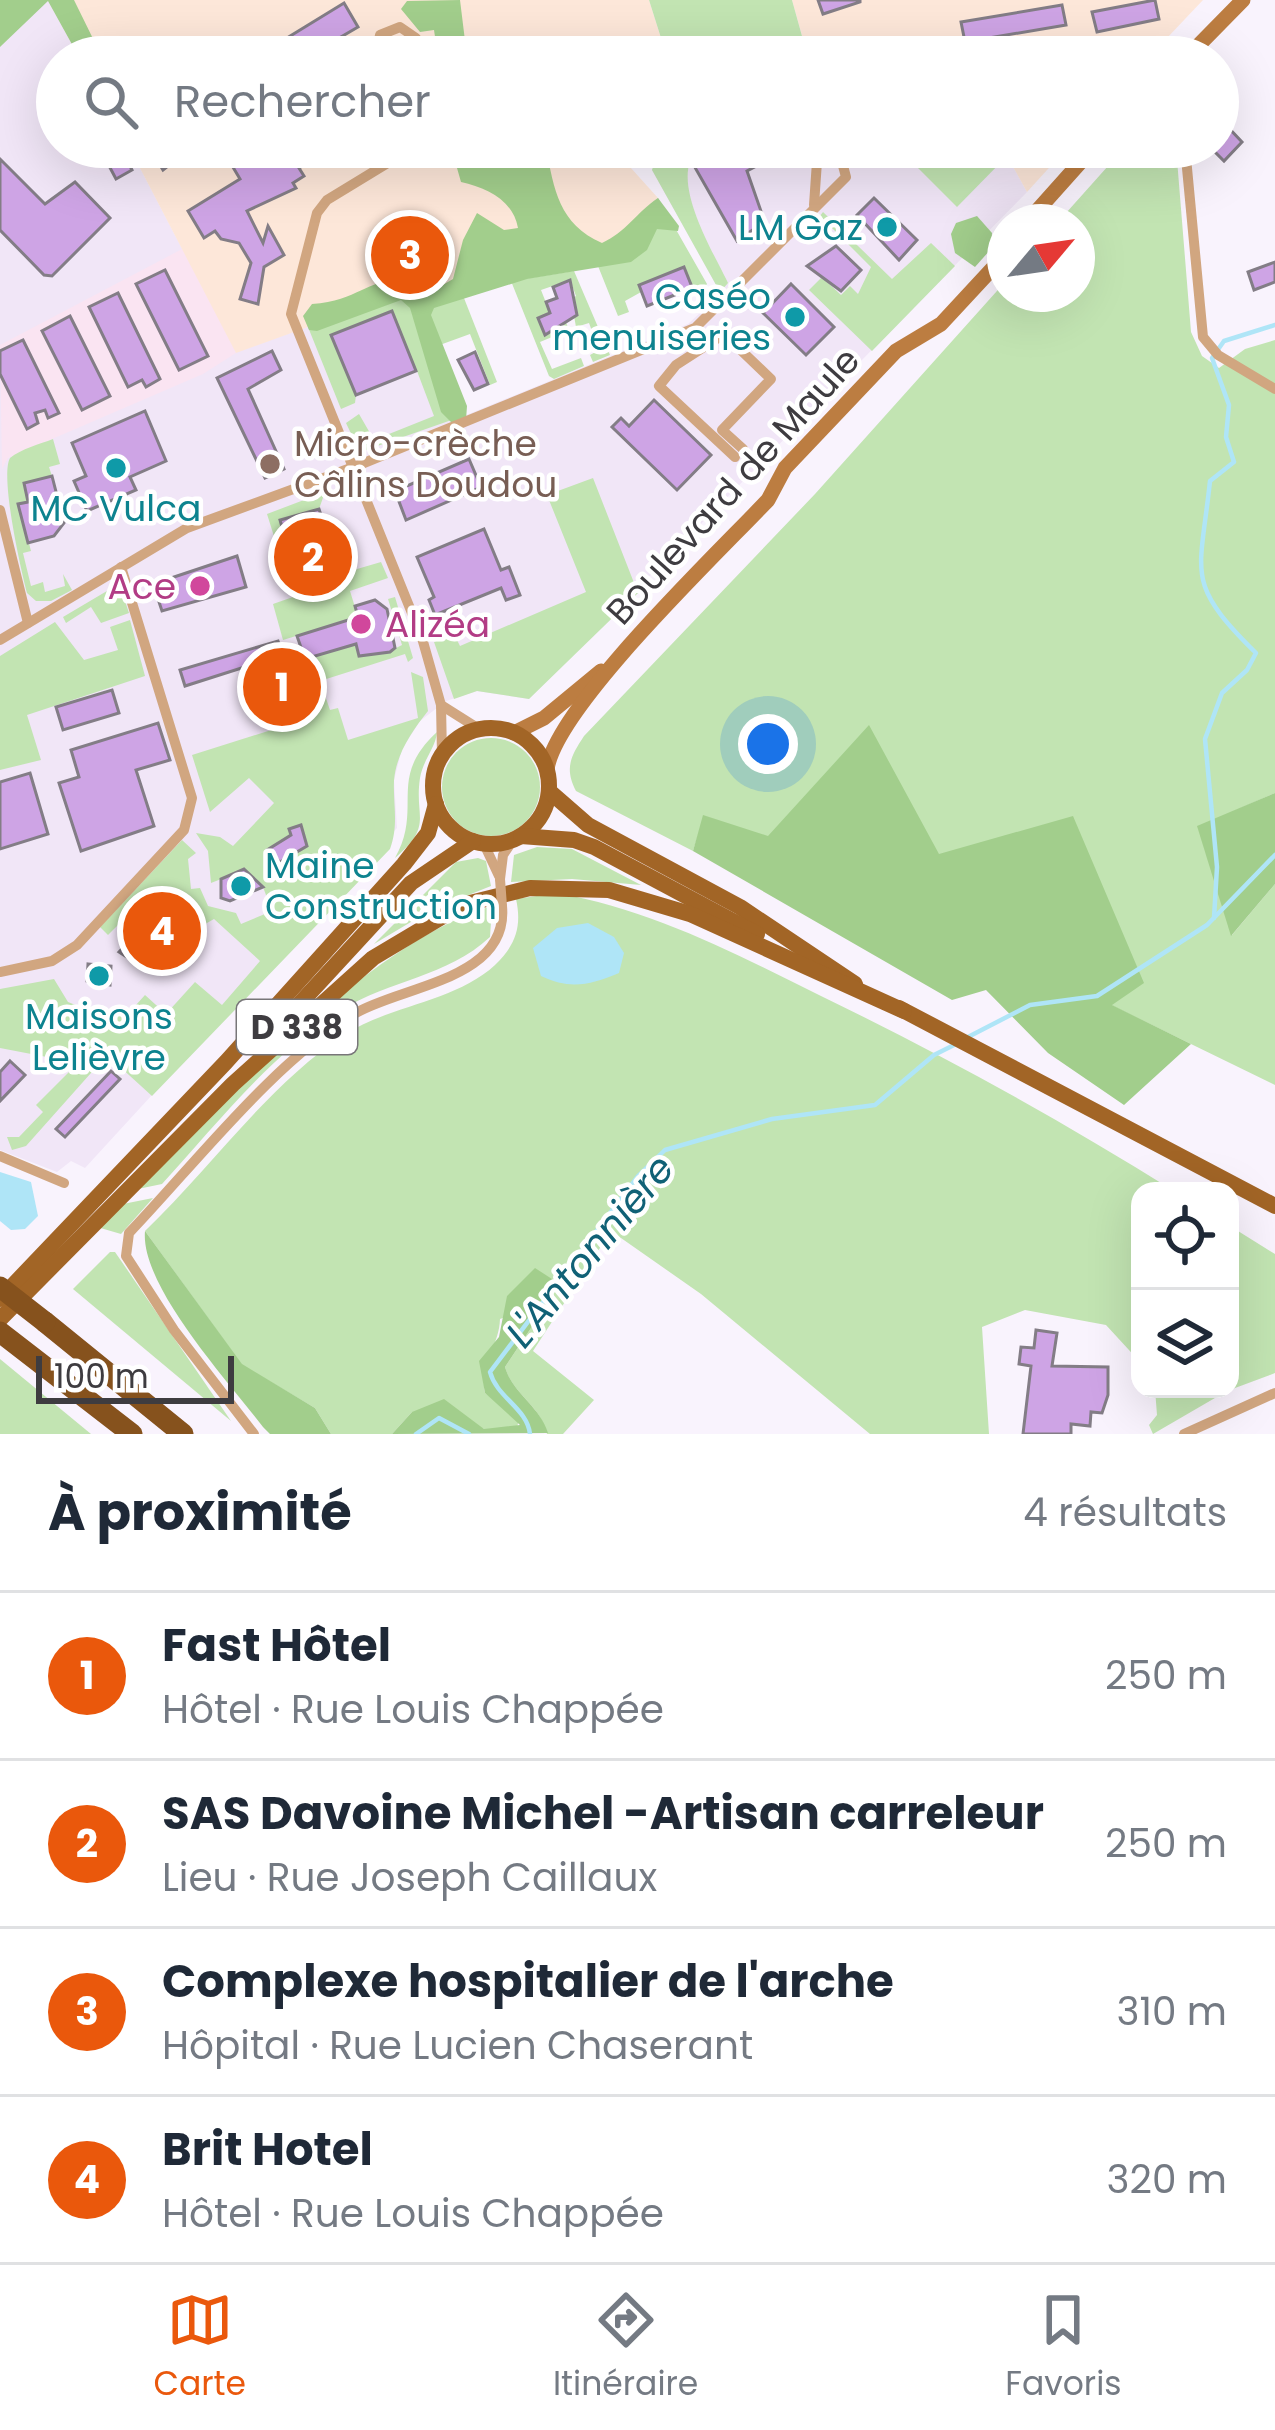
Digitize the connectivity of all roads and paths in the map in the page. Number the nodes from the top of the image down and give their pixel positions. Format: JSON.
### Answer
{"nodes":[{"id":1,"x":1244,"y":0,"type":"edge"},
{"id":2,"x":380,"y":36,"type":"edge"},
{"id":3,"x":413,"y":36,"type":"edge"},
{"id":4,"x":1207,"y":36,"type":"edge"},
{"id":5,"x":380,"y":168,"type":"edge"},
{"id":6,"x":818,"y":168,"type":"edge"},
{"id":7,"x":844,"y":168,"type":"edge"},
{"id":8,"x":1076,"y":168,"type":"edge"},
{"id":9,"x":1187,"y":168,"type":"edge"},
{"id":10,"x":1044,"y":204,"type":"edge"},
{"id":11,"x":811,"y":214,"type":"junction"},
{"id":12,"x":987,"y":274,"type":"edge"},
{"id":13,"x":1275,"y":389,"type":"edge"},
{"id":14,"x":739,"y":453,"type":"joint"},
{"id":15,"x":353,"y":467,"type":"junction"},
{"id":16,"x":0,"y":509,"type":"edge"},
{"id":17,"x":122,"y":567,"type":"junction"},
{"id":18,"x":28,"y":622,"type":"junction"},
{"id":19,"x":0,"y":640,"type":"edge"},
{"id":20,"x":614,"y":663,"type":"junction"},
{"id":21,"x":441,"y":705,"type":"junction"},
{"id":22,"x":479,"y":729,"type":"junction"},
{"id":23,"x":514,"y":733,"type":"junction"},
{"id":24,"x":442,"y":755,"type":"junction"},
{"id":25,"x":547,"y":769,"type":"junction"},
{"id":26,"x":549,"y":791,"type":"junction"},
{"id":27,"x":436,"y":804,"type":"junction"},
{"id":28,"x":517,"y":838,"type":"junction"},
{"id":29,"x":479,"y":843,"type":"junction"},
{"id":30,"x":500,"y":879,"type":"junction"},
{"id":31,"x":0,"y":972,"type":"edge"},
{"id":32,"x":849,"y":980,"type":"junction"},
{"id":33,"x":904,"y":1011,"type":"junction"},
{"id":34,"x":0,"y":1156,"type":"edge"},
{"id":35,"x":64,"y":1183,"type":"dead end"},
{"id":36,"x":126,"y":1190,"type":"junction"},
{"id":37,"x":1275,"y":1206,"type":"edge"},
{"id":38,"x":0,"y":1287,"type":"edge"},
{"id":39,"x":0,"y":1299,"type":"edge"},
{"id":40,"x":0,"y":1318,"type":"edge"},
{"id":41,"x":0,"y":1333,"type":"edge"},
{"id":42,"x":1275,"y":1393,"type":"edge"},
{"id":43,"x":132,"y":1434,"type":"edge"},
{"id":44,"x":183,"y":1434,"type":"edge"},
{"id":45,"x":254,"y":1434,"type":"edge"},
{"id":46,"x":1184,"y":1434,"type":"edge"}],
"edges":[{"from":1,"to":4,"type":"main road"},
{"from":2,"to":3,"type":"street"},
{"from":5,"to":15,"type":"street"},
{"from":6,"to":11,"type":"street"},
{"from":7,"to":11,"type":"street"},
{"from":8,"to":10,"type":"main road"},
{"from":9,"to":13,"type":"street"},
{"from":11,"to":15,"type":"street"},
{"from":12,"to":20,"type":"main road","name":"Boulevard de Maule"},
{"from":14,"to":14,"type":"street"},
{"from":15,"to":17,"type":"street"},
{"from":15,"to":21,"type":"street"},
{"from":16,"to":18,"type":"street"},
{"from":17,"to":18,"type":"street"},
{"from":17,"to":31,"type":"street"},
{"from":18,"to":19,"type":"street"},
{"from":20,"to":23,"type":"main road","name":"Boulevard de Maule"},
{"from":20,"to":25,"type":"main road","name":"Boulevard de Maule"},
{"from":21,"to":22,"type":"street"},
{"from":21,"to":24,"type":"street"},
{"from":22,"to":23,"type":"main road"},
{"from":22,"to":24,"type":"main road"},
{"from":23,"to":25,"type":"main road"},
{"from":24,"to":27,"type":"main road"},
{"from":25,"to":26,"type":"main road"},
{"from":26,"to":28,"type":"main road"},
{"from":26,"to":32,"type":"main road","number":"D 338"},
{"from":27,"to":29,"type":"main road"},
{"from":27,"to":39,"type":"main road","number":"D 338"},
{"from":28,"to":29,"type":"main road"},
{"from":28,"to":30,"type":"street"},
{"from":28,"to":32,"type":"main road","number":"D 338"},
{"from":29,"to":30,"type":"street"},
{"from":29,"to":36,"type":"main road","number":"D 338"},
{"from":30,"to":45,"type":"street","bridge":true},
{"from":32,"to":33,"type":"main road","number":"D 338"},
{"from":33,"to":36,"type":"main road","number":"D 338"},
{"from":33,"to":37,"type":"main road","number":"D 338"},
{"from":34,"to":35,"type":"street"},
{"from":36,"to":40,"type":"main road","number":"D 338"},
{"from":38,"to":44,"type":"highway","bridge":true},
{"from":41,"to":43,"type":"highway"},
{"from":42,"to":46,"type":"street"}]}
